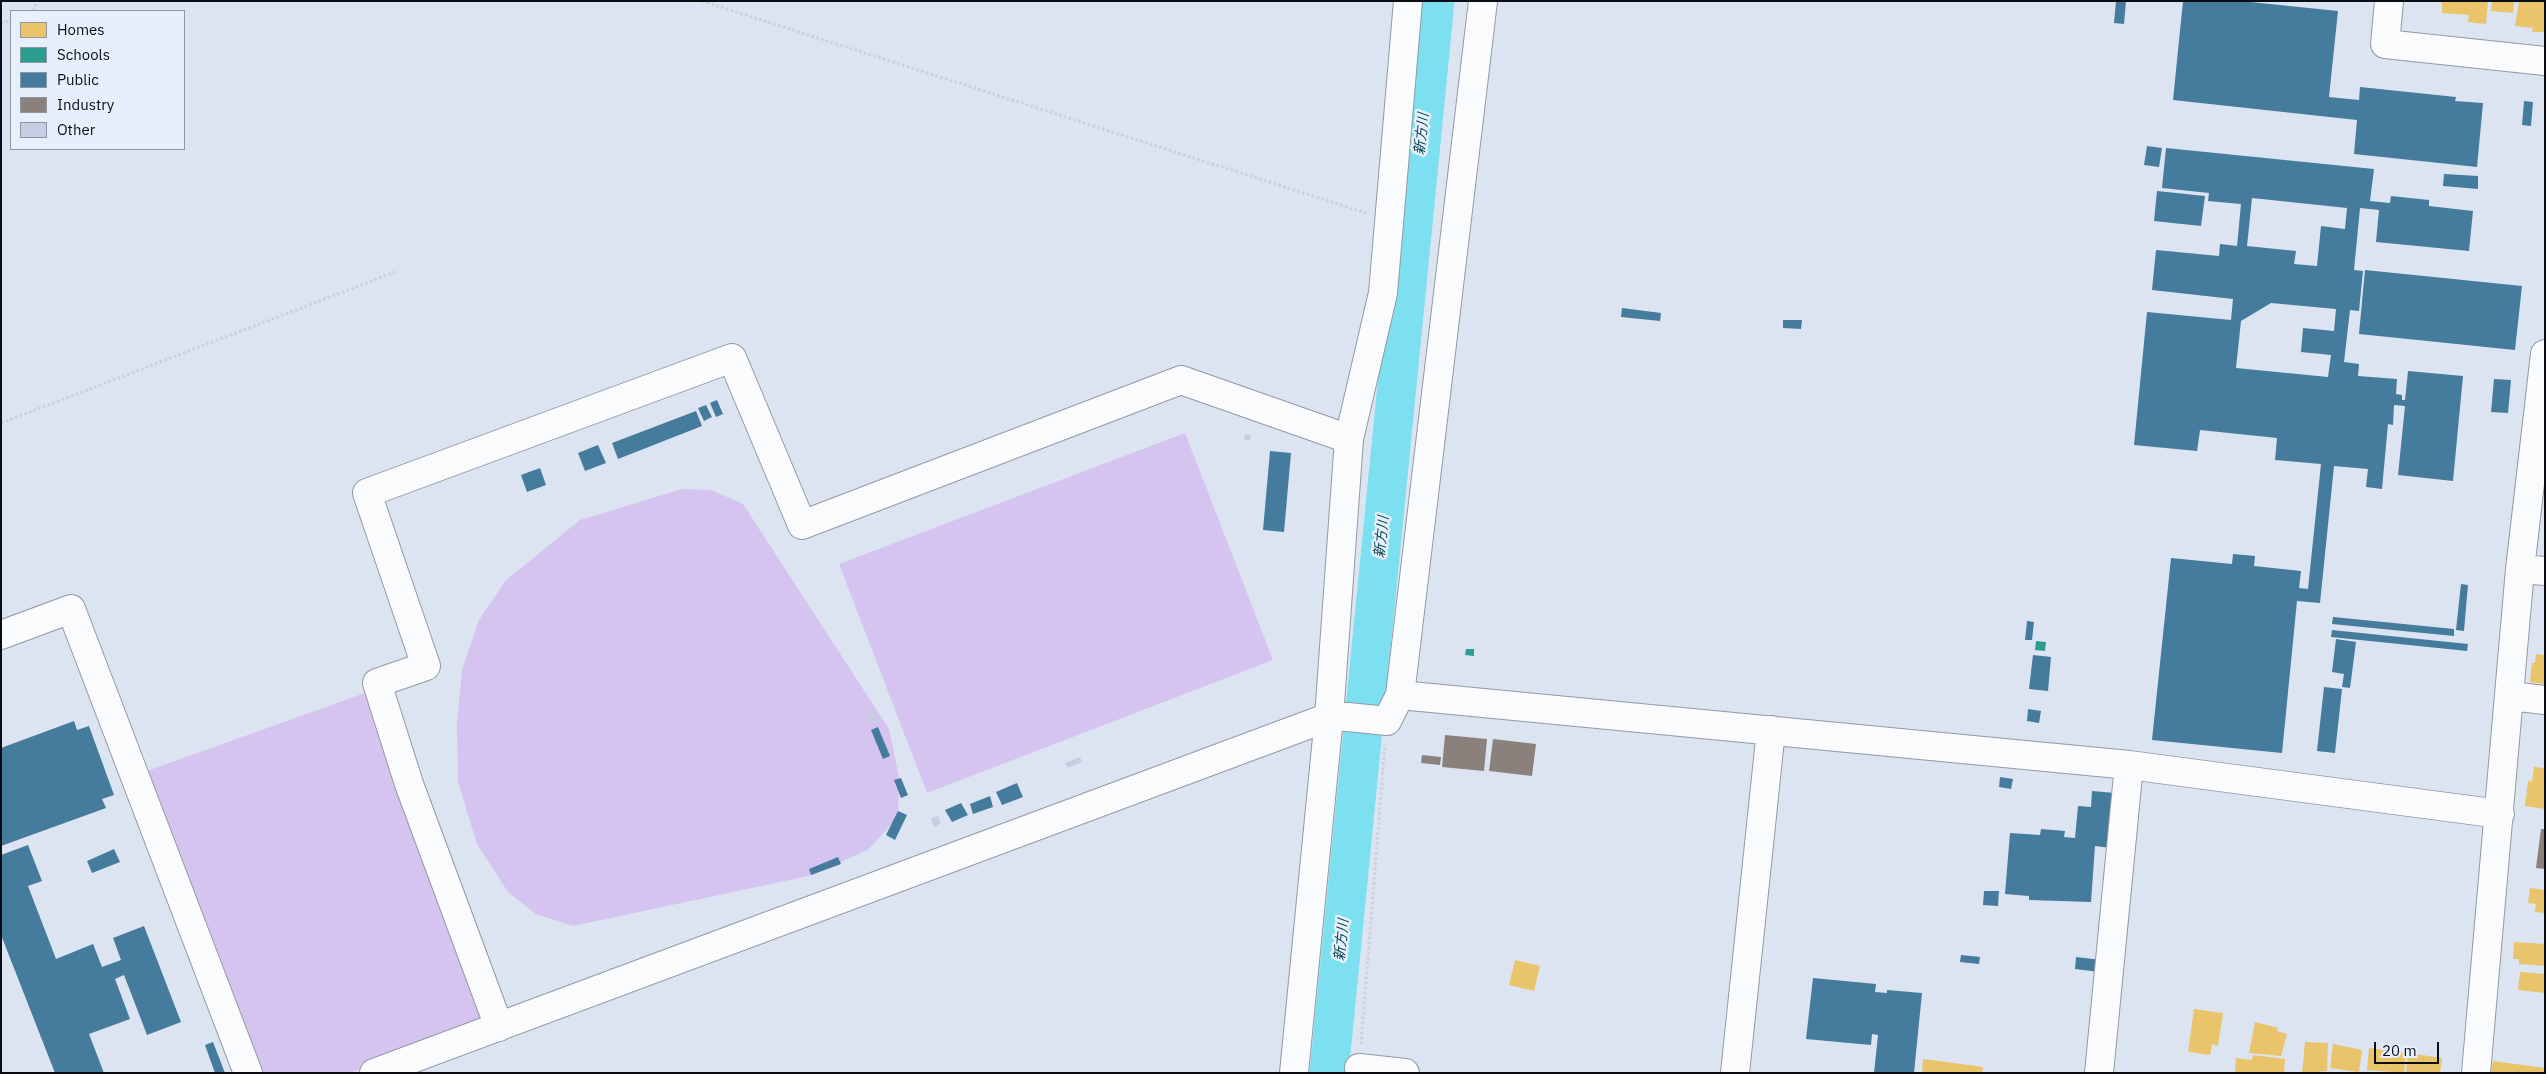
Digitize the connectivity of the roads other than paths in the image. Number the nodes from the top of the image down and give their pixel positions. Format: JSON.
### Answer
{"nodes":[{"id":1,"x":1408,"y":1,"type":"edge"},
{"id":2,"x":1483,"y":1,"type":"edge"},
{"id":3,"x":2389,"y":1,"type":"edge"},
{"id":4,"x":2545,"y":61,"type":"edge"},
{"id":5,"x":2545,"y":354,"type":"edge"},
{"id":6,"x":1349,"y":440,"type":"junction"},
{"id":7,"x":2532,"y":570,"type":"edge"},
{"id":8,"x":1,"y":635,"type":"edge"},
{"id":9,"x":1400,"y":695,"type":"junction"},
{"id":10,"x":2510,"y":696,"type":"junction"},
{"id":11,"x":2545,"y":700,"type":"edge"},
{"id":12,"x":1338,"y":717,"type":"junction"},
{"id":13,"x":1772,"y":730,"type":"junction"},
{"id":14,"x":2129,"y":765,"type":"junction"},
{"id":15,"x":2500,"y":814,"type":"junction"},
{"id":16,"x":499,"y":1027,"type":"junction"},
{"id":17,"x":1359,"y":1068,"type":"road end"},
{"id":18,"x":248,"y":1073,"type":"edge"},
{"id":19,"x":374,"y":1073,"type":"edge"},
{"id":20,"x":1294,"y":1073,"type":"edge"},
{"id":21,"x":1405,"y":1073,"type":"edge"},
{"id":22,"x":1735,"y":1073,"type":"edge"},
{"id":23,"x":2099,"y":1073,"type":"edge"},
{"id":24,"x":2476,"y":1073,"type":"edge"}],
"edges":[{"from":1,"to":6,"type":"street"},
{"from":2,"to":9,"type":"street"},
{"from":3,"to":4,"type":"street"},
{"from":5,"to":7,"type":"street"},
{"from":6,"to":12,"type":"street"},
{"from":6,"to":16,"type":"street"},
{"from":7,"to":10,"type":"street"},
{"from":8,"to":18,"type":"street"},
{"from":9,"to":12,"type":"street"},
{"from":9,"to":13,"type":"street"},
{"from":10,"to":11,"type":"street"},
{"from":10,"to":15,"type":"street"},
{"from":12,"to":16,"type":"street"},
{"from":12,"to":20,"type":"street"},
{"from":13,"to":14,"type":"street"},
{"from":13,"to":22,"type":"street"},
{"from":14,"to":15,"type":"street"},
{"from":14,"to":23,"type":"street"},
{"from":15,"to":24,"type":"street"},
{"from":16,"to":19,"type":"street"},
{"from":17,"to":21,"type":"street"}]}
